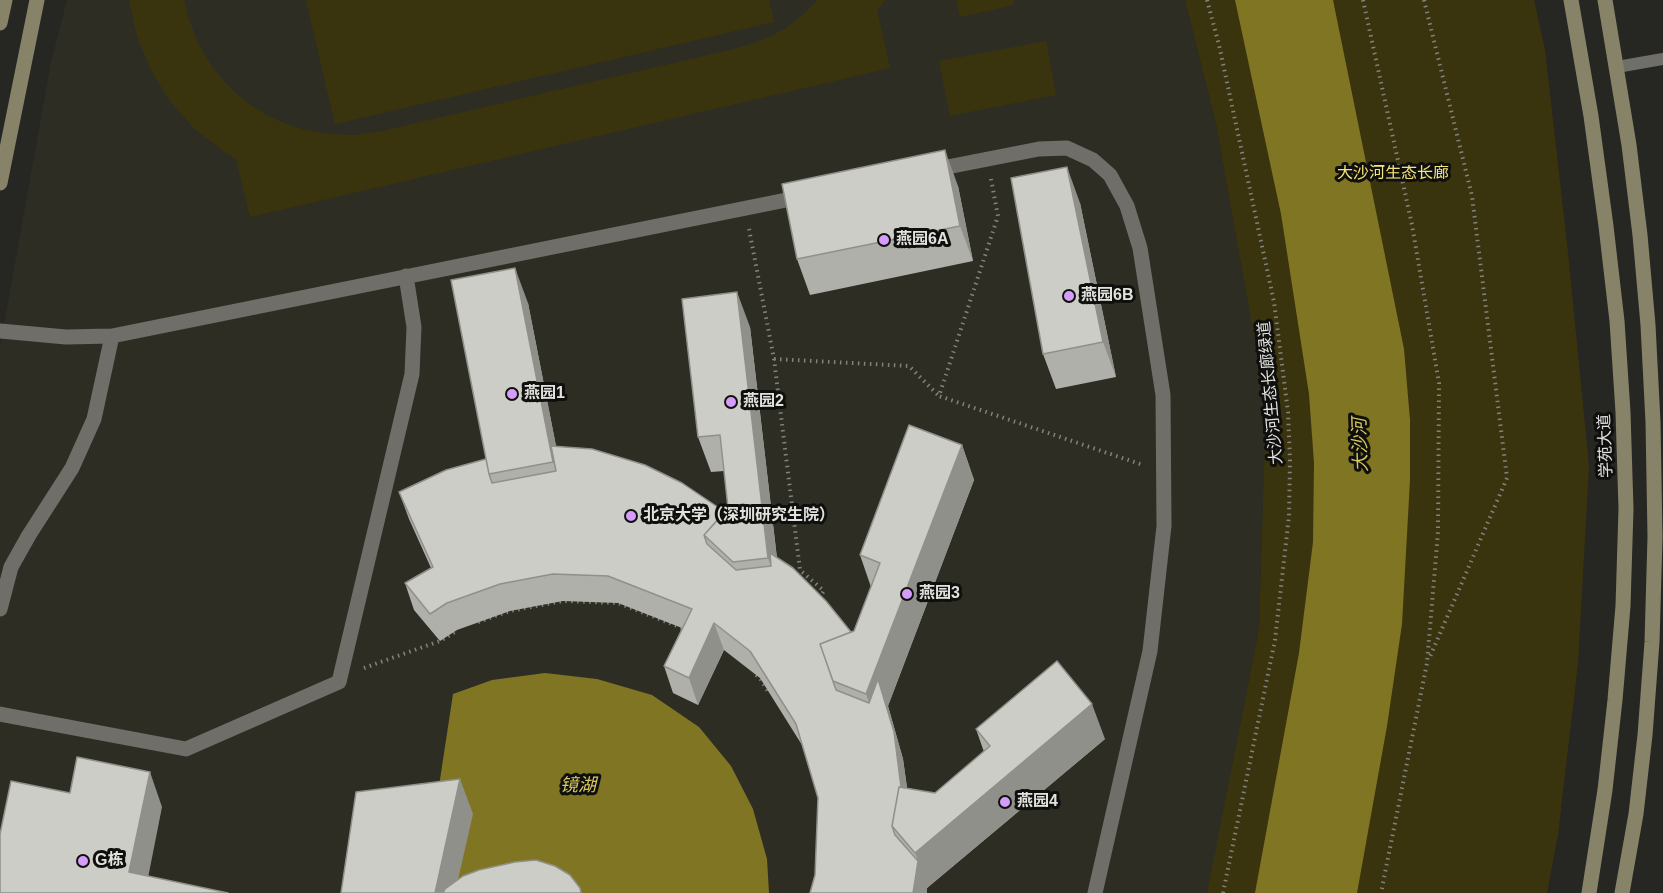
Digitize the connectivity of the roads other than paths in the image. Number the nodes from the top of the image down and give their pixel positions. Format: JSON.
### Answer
{"nodes":[{"id":1,"x":5,"y":0,"type":"edge"},
{"id":2,"x":37,"y":0,"type":"edge"},
{"id":3,"x":1571,"y":0,"type":"edge"},
{"id":4,"x":1605,"y":0,"type":"edge"},
{"id":5,"x":0,"y":23,"type":"edge"},
{"id":6,"x":1663,"y":59,"type":"edge"},
{"id":7,"x":1617,"y":67,"type":"junction"},
{"id":8,"x":918,"y":173,"type":"edge"},
{"id":9,"x":0,"y":183,"type":"edge"},
{"id":10,"x":825,"y":192,"type":"edge"},
{"id":11,"x":406,"y":276,"type":"junction"},
{"id":12,"x":0,"y":331,"type":"edge"},
{"id":13,"x":112,"y":336,"type":"junction"},
{"id":14,"x":0,"y":609,"type":"edge"},
{"id":15,"x":0,"y":714,"type":"edge"},
{"id":16,"x":1095,"y":893,"type":"edge"},
{"id":17,"x":1589,"y":893,"type":"edge"},
{"id":18,"x":1622,"y":893,"type":"edge"}],
"edges":[{"from":1,"to":5,"type":"street"},
{"from":2,"to":9,"type":"street"},
{"from":3,"to":17,"type":"street","name":"学苑大道"},
{"from":4,"to":7,"type":"street"},
{"from":6,"to":7,"type":"lane"},
{"from":7,"to":18,"type":"street"},
{"from":8,"to":16,"type":"street"},
{"from":10,"to":11,"type":"street"},
{"from":11,"to":13,"type":"street"},
{"from":11,"to":15,"type":"street"},
{"from":12,"to":13,"type":"street"},
{"from":13,"to":14,"type":"street"}]}
